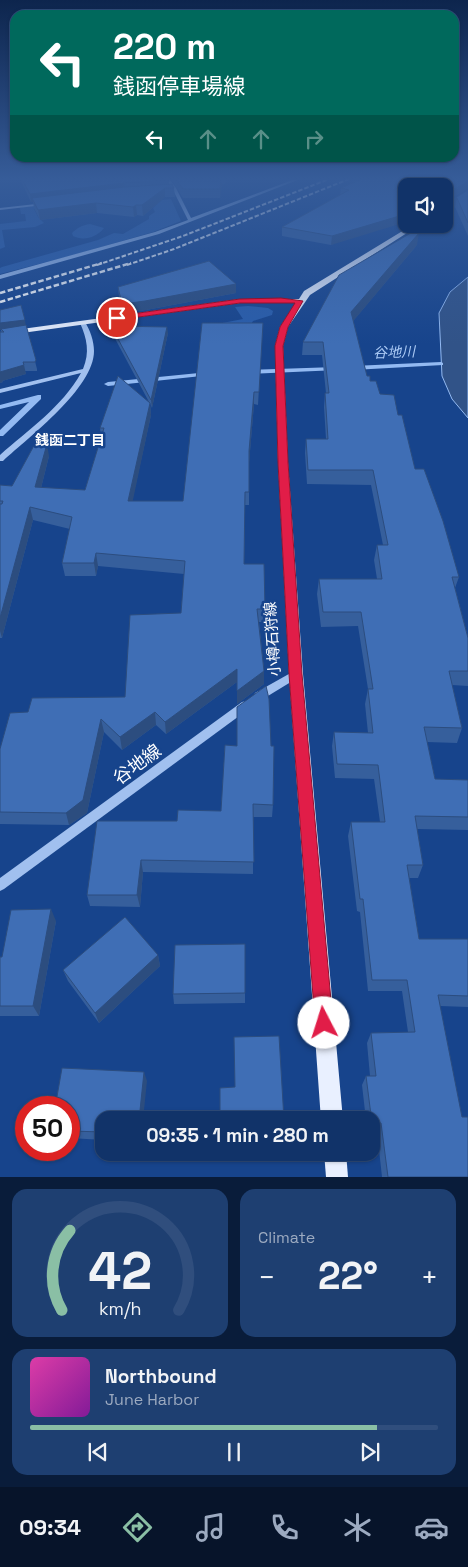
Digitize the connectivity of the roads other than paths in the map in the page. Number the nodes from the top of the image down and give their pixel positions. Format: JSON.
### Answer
{"nodes":[{"id":1,"x":154,"y":234,"type":"edge"},
{"id":2,"x":402,"y":234,"type":"edge"},
{"id":3,"x":0,"y":277,"type":"edge"},
{"id":4,"x":300,"y":301,"type":"junction"},
{"id":5,"x":84,"y":323,"type":"junction"},
{"id":6,"x":0,"y":334,"type":"edge"},
{"id":7,"x":87,"y":370,"type":"junction"},
{"id":8,"x":0,"y":391,"type":"edge"},
{"id":9,"x":0,"y":459,"type":"edge"},
{"id":10,"x":296,"y":674,"type":"junction"},
{"id":11,"x":0,"y":885,"type":"edge"},
{"id":12,"x":331,"y":1111,"type":"edge"},
{"id":13,"x":336,"y":1161,"type":"edge"},
{"id":14,"x":337,"y":1177,"type":"edge"}],
"edges":[{"from":1,"to":3,"type":"street"},
{"from":2,"to":4,"type":"main road","name":"小樽石狩線"},
{"from":4,"to":5,"type":"main road"},
{"from":4,"to":10,"type":"main road","name":"小樽石狩線"},
{"from":5,"to":6,"type":"main road"},
{"from":5,"to":7,"type":"street"},
{"from":7,"to":8,"type":"street"},
{"from":7,"to":9,"type":"street"},
{"from":10,"to":11,"type":"street","name":"谷地線"},
{"from":10,"to":12,"type":"main road","name":"小樽石狩線"},
{"from":13,"to":14,"type":"main road"}]}
